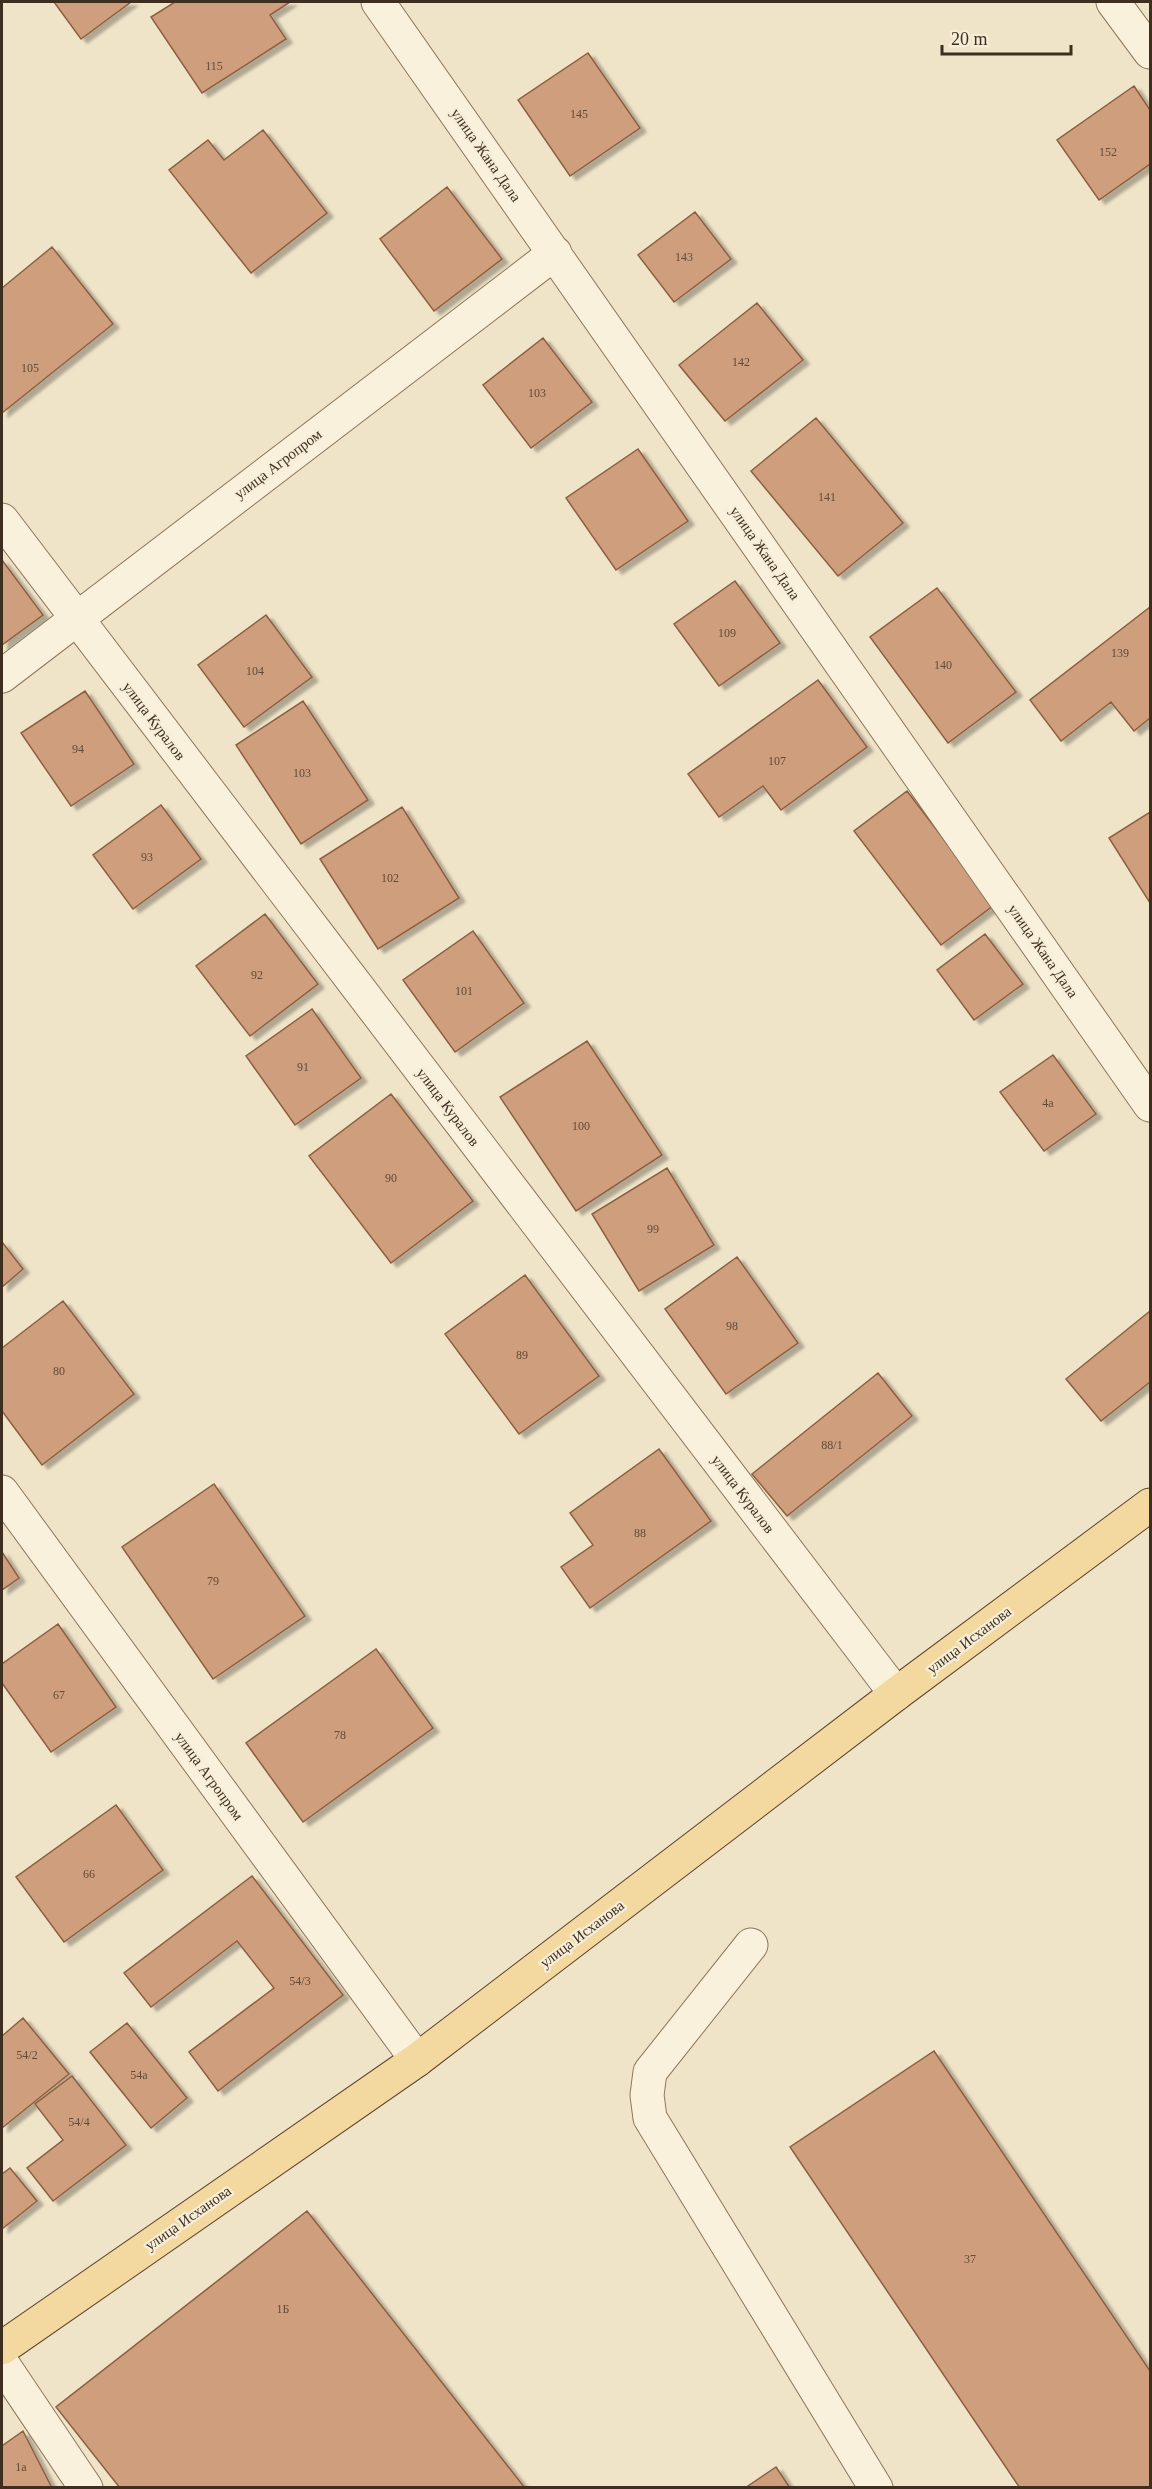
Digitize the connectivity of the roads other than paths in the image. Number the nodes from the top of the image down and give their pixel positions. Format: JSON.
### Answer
{"nodes":[{"id":1,"x":378,"y":2,"type":"edge"},
{"id":2,"x":1113,"y":2,"type":"edge"},
{"id":3,"x":1150,"y":52,"type":"edge"},
{"id":4,"x":555,"y":253,"type":"junction"},
{"id":5,"x":2,"y":520,"type":"edge"},
{"id":6,"x":76,"y":618,"type":"junction"},
{"id":7,"x":2,"y":676,"type":"edge"},
{"id":8,"x":1150,"y":1105,"type":"edge"},
{"id":9,"x":2,"y":1492,"type":"edge"},
{"id":10,"x":1150,"y":1505,"type":"edge"},
{"id":11,"x":896,"y":1694,"type":"junction"},
{"id":12,"x":752,"y":1946,"type":"dead end"},
{"id":13,"x":417,"y":2060,"type":"junction"},
{"id":14,"x":2,"y":2348,"type":"edge"},
{"id":15,"x":2,"y":2363,"type":"edge"},
{"id":16,"x":86,"y":2487,"type":"edge"},
{"id":17,"x":876,"y":2487,"type":"edge"}],
"edges":[{"from":1,"to":4,"type":"street","name":"улица Жана Дала"},
{"from":2,"to":3,"type":"street"},
{"from":4,"to":6,"type":"street","name":"улица Агропром"},
{"from":4,"to":8,"type":"street","name":"улица Жана Дала"},
{"from":5,"to":6,"type":"street","name":"улица Куралов"},
{"from":6,"to":7,"type":"street","name":"улица Агропром"},
{"from":6,"to":11,"type":"street","name":"улица Куралов"},
{"from":9,"to":13,"type":"street","name":"улица Агропром"},
{"from":10,"to":11,"type":"main road","name":"улица Исханова"},
{"from":11,"to":13,"type":"main road","name":"улица Исханова"},
{"from":12,"to":17,"type":"street"},
{"from":13,"to":14,"type":"main road","name":"улица Исханова"},
{"from":15,"to":16,"type":"street"}]}
